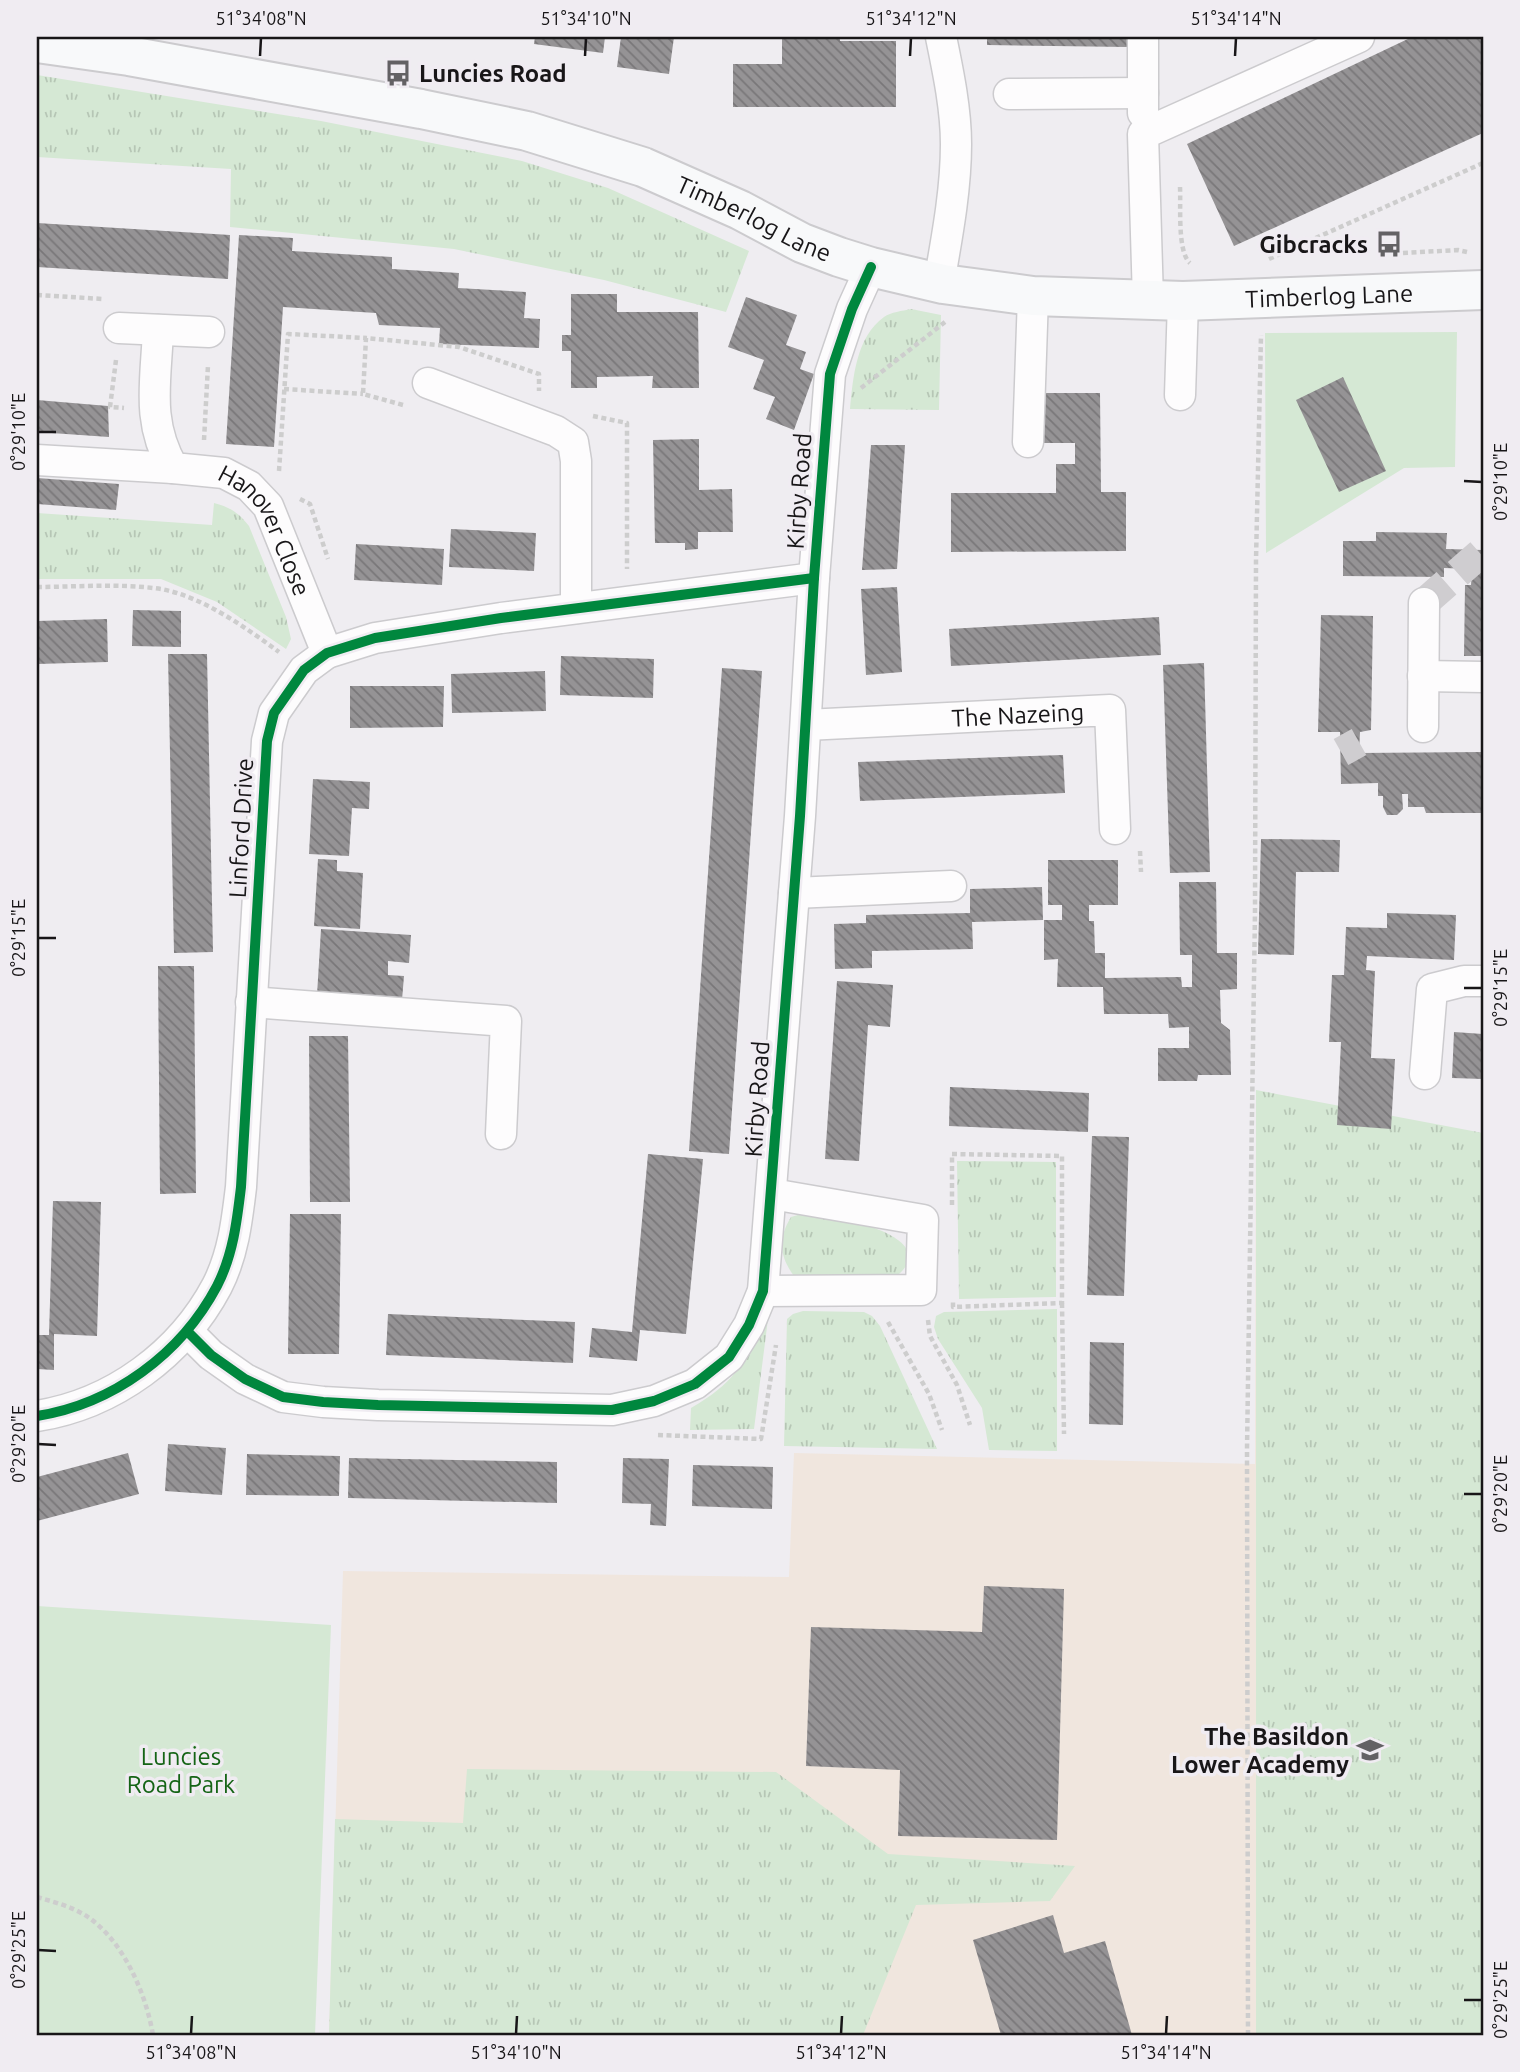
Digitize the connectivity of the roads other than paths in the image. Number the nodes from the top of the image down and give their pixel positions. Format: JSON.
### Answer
{"nodes":[{"id":1,"x":941,"y":37,"type":"edge"},
{"id":2,"x":1143,"y":37,"type":"edge"},
{"id":3,"x":1359,"y":37,"type":"edge"},
{"id":4,"x":37,"y":43,"type":"edge"},
{"id":5,"x":1143,"y":93,"type":"junction"},
{"id":6,"x":1009,"y":94,"type":"dead end"},
{"id":7,"x":1143,"y":139,"type":"junction"},
{"id":8,"x":871,"y":267,"type":"junction"},
{"id":9,"x":1176,"y":290,"type":"junction"},
{"id":10,"x":1483,"y":290,"type":"edge"},
{"id":11,"x":1033,"y":296,"type":"junction"},
{"id":12,"x":945,"y":301,"type":"junction"},
{"id":13,"x":119,"y":328,"type":"dead end"},
{"id":14,"x":158,"y":330,"type":"junction"},
{"id":15,"x":209,"y":332,"type":"road end"},
{"id":16,"x":1180,"y":395,"type":"dead end"},
{"id":17,"x":421,"y":396,"type":"road end"},
{"id":18,"x":1028,"y":442,"type":"dead end"},
{"id":19,"x":37,"y":460,"type":"edge"},
{"id":20,"x":173,"y":468,"type":"junction"},
{"id":21,"x":814,"y":578,"type":"junction"},
{"id":22,"x":1424,"y":603,"type":"dead end"},
{"id":23,"x":576,"y":608,"type":"junction"},
{"id":24,"x":327,"y":653,"type":"junction"},
{"id":25,"x":1423,"y":676,"type":"junction"},
{"id":26,"x":1483,"y":677,"type":"edge"},
{"id":27,"x":806,"y":725,"type":"junction"},
{"id":28,"x":1423,"y":727,"type":"dead end"},
{"id":29,"x":1115,"y":829,"type":"dead end"},
{"id":30,"x":951,"y":886,"type":"dead end"},
{"id":31,"x":794,"y":893,"type":"junction"},
{"id":32,"x":1483,"y":981,"type":"edge"},
{"id":33,"x":251,"y":1002,"type":"junction"},
{"id":34,"x":1425,"y":1074,"type":"dead end"},
{"id":35,"x":501,"y":1134,"type":"dead end"},
{"id":36,"x":772,"y":1194,"type":"junction"},
{"id":37,"x":763,"y":1291,"type":"junction"},
{"id":38,"x":188,"y":1332,"type":"junction"},
{"id":39,"x":37,"y":1416,"type":"edge"}],
"edges":[{"from":1,"to":12,"type":"street"},
{"from":2,"to":5,"type":"street"},
{"from":3,"to":7,"type":"street"},
{"from":4,"to":8,"type":"main road","name":"Timberlog Lane"},
{"from":5,"to":6,"type":"street"},
{"from":5,"to":7,"type":"street"},
{"from":7,"to":9,"type":"street"},
{"from":8,"to":12,"type":"main road","name":"Timberlog Lane"},
{"from":8,"to":21,"type":"street","name":"Kirby Road"},
{"from":9,"to":10,"type":"main road","name":"Timberlog Lane"},
{"from":9,"to":11,"type":"main road","name":"Timberlog Lane"},
{"from":9,"to":16,"type":"street"},
{"from":11,"to":12,"type":"main road","name":"Timberlog Lane"},
{"from":11,"to":18,"type":"street"},
{"from":13,"to":14,"type":"street"},
{"from":14,"to":15,"type":"street"},
{"from":14,"to":20,"type":"street","name":"Hanover Close"},
{"from":17,"to":23,"type":"street"},
{"from":19,"to":20,"type":"street"},
{"from":20,"to":24,"type":"street","name":"Hanover Close"},
{"from":21,"to":23,"type":"street","name":"Linford Drive"},
{"from":21,"to":27,"type":"street","name":"Kirby Road"},
{"from":22,"to":25,"type":"street"},
{"from":23,"to":24,"type":"street","name":"Linford Drive"},
{"from":24,"to":33,"type":"street","name":"Linford Drive"},
{"from":25,"to":26,"type":"street"},
{"from":25,"to":28,"type":"street"},
{"from":27,"to":29,"type":"street","name":"The Nazeing"},
{"from":27,"to":31,"type":"street","name":"Kirby Road"},
{"from":30,"to":31,"type":"street"},
{"from":31,"to":36,"type":"street","name":"Kirby Road"},
{"from":32,"to":34,"type":"street"},
{"from":33,"to":35,"type":"street"},
{"from":33,"to":38,"type":"street","name":"Linford Drive"},
{"from":36,"to":37,"type":"street","name":"Kirby Road"},
{"from":36,"to":37,"type":"street","name":"Kirby Road"},
{"from":37,"to":38,"type":"street","name":"Kirby Road"},
{"from":38,"to":39,"type":"street","name":"Linford Drive"}]}
